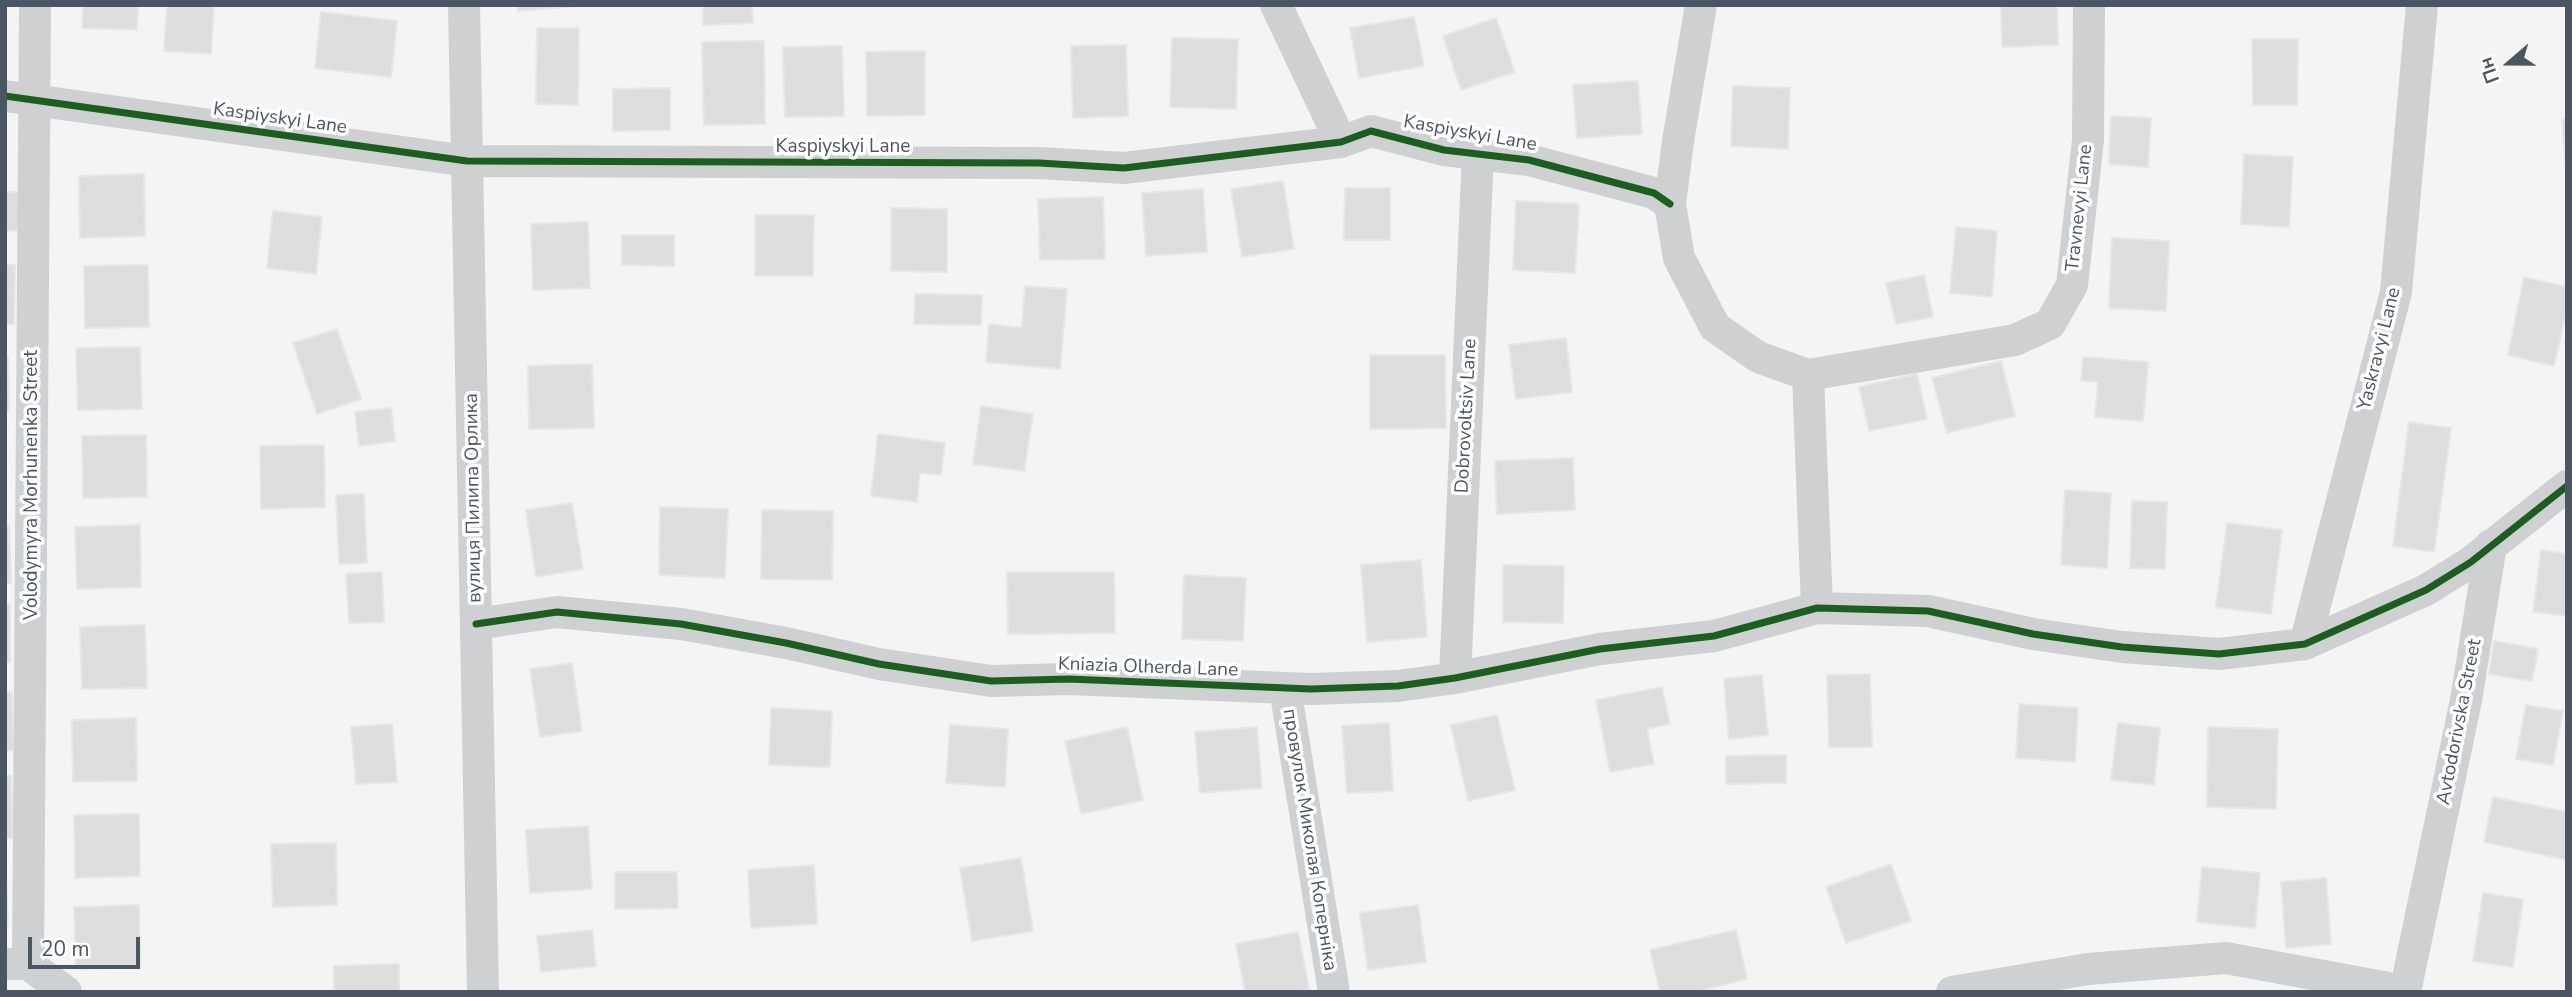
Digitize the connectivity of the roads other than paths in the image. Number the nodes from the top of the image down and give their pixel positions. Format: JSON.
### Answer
{"nodes":[{"id":1,"x":36,"y":5,"type":"edge"},
{"id":2,"x":464,"y":5,"type":"edge"},
{"id":3,"x":1276,"y":5,"type":"edge"},
{"id":4,"x":1701,"y":5,"type":"edge"},
{"id":5,"x":2089,"y":5,"type":"edge"},
{"id":6,"x":2422,"y":5,"type":"edge"},
{"id":7,"x":20,"y":99,"type":"edge"},
{"id":8,"x":1341,"y":142,"type":"junction"},
{"id":9,"x":1478,"y":153,"type":"junction"},
{"id":10,"x":467,"y":161,"type":"junction"},
{"id":11,"x":1670,"y":204,"type":"junction"},
{"id":12,"x":1808,"y":375,"type":"junction"},
{"id":13,"x":2567,"y":486,"type":"edge"},
{"id":14,"x":2491,"y":545,"type":"junction"},
{"id":15,"x":1817,"y":608,"type":"junction"},
{"id":16,"x":476,"y":624,"type":"junction"},
{"id":17,"x":2305,"y":644,"type":"junction"},
{"id":18,"x":1455,"y":678,"type":"junction"},
{"id":19,"x":1284,"y":688,"type":"junction"},
{"id":20,"x":17,"y":964,"type":"edge"},
{"id":21,"x":2405,"y":991,"type":"edge"},
{"id":22,"x":66,"y":992,"type":"edge"},
{"id":23,"x":483,"y":992,"type":"edge"},
{"id":24,"x":1334,"y":992,"type":"edge"},
{"id":25,"x":1952,"y":992,"type":"edge"}],
"edges":[{"from":1,"to":7,"type":"street","name":"Volodymyra Morhunenka Street"},
{"from":2,"to":10,"type":"street","name":"вулиця Пилипа Орлика"},
{"from":3,"to":8,"type":"street"},
{"from":4,"to":11,"type":"street"},
{"from":5,"to":12,"type":"street","name":"Travnevyi Lane"},
{"from":6,"to":17,"type":"street","name":"Yaskravyi Lane"},
{"from":7,"to":10,"type":"street","name":"Kaspiyskyi Lane"},
{"from":7,"to":20,"type":"street","name":"Volodymyra Morhunenka Street"},
{"from":8,"to":9,"type":"street","name":"Kaspiyskyi Lane"},
{"from":8,"to":10,"type":"street","name":"Kaspiyskyi Lane"},
{"from":9,"to":11,"type":"street","name":"Kaspiyskyi Lane"},
{"from":9,"to":18,"type":"street","name":"Dobrovoltsiv Lane"},
{"from":10,"to":16,"type":"street","name":"вулиця Пилипа Орлика"},
{"from":11,"to":12,"type":"street"},
{"from":12,"to":15,"type":"street"},
{"from":13,"to":14,"type":"street"},
{"from":14,"to":17,"type":"street","name":"Kniazia Olherda Lane"},
{"from":14,"to":21,"type":"street","name":"Avtodorivska Street"},
{"from":15,"to":17,"type":"street","name":"Kniazia Olherda Lane"},
{"from":15,"to":18,"type":"street","name":"Kniazia Olherda Lane"},
{"from":16,"to":19,"type":"street","name":"Kniazia Olherda Lane"},
{"from":16,"to":23,"type":"street","name":"вулиця Пилипа Орлика"},
{"from":18,"to":19,"type":"street","name":"Kniazia Olherda Lane"},
{"from":19,"to":24,"type":"street","name":"провулок Миколая Коперніка"},
{"from":20,"to":22,"type":"street","name":"Volodymyra Morhunenka Street"},
{"from":21,"to":25,"type":"street"}]}
